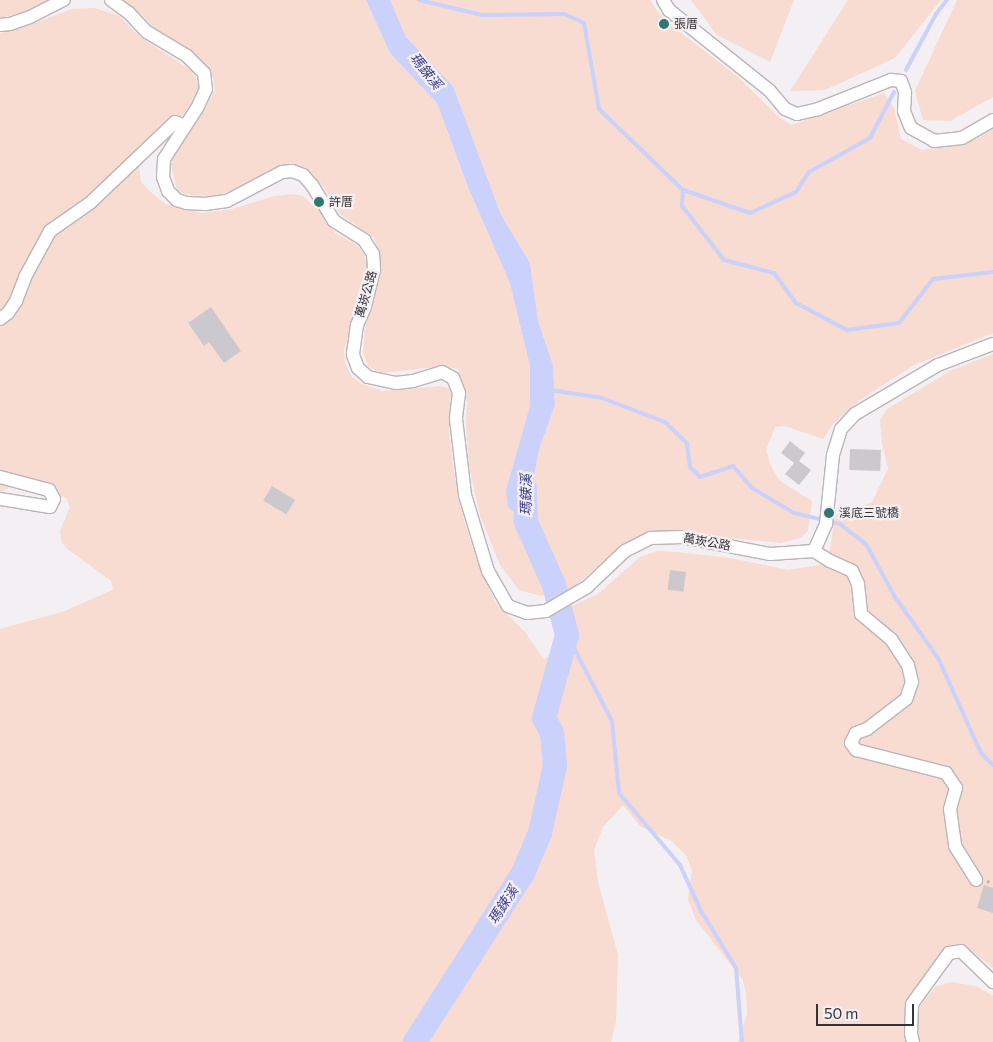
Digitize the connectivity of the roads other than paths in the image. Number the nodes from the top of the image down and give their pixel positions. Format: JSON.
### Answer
{"nodes":[{"id":1,"x":64,"y":0,"type":"edge"},
{"id":2,"x":111,"y":0,"type":"edge"},
{"id":3,"x":663,"y":0,"type":"edge"},
{"id":4,"x":0,"y":25,"type":"edge"},
{"id":5,"x":993,"y":120,"type":"edge"},
{"id":6,"x":185,"y":126,"type":"junction"},
{"id":7,"x":0,"y":319,"type":"edge"},
{"id":8,"x":993,"y":344,"type":"edge"},
{"id":9,"x":0,"y":477,"type":"edge"},
{"id":10,"x":0,"y":499,"type":"edge"},
{"id":11,"x":814,"y":551,"type":"junction"},
{"id":12,"x":976,"y":880,"type":"dead end"},
{"id":13,"x":993,"y":982,"type":"edge"},
{"id":14,"x":913,"y":1042,"type":"edge"}],
"edges":[{"from":1,"to":4,"type":"street"},
{"from":2,"to":6,"type":"street","name":"萬崁公路"},
{"from":3,"to":5,"type":"street"},
{"from":6,"to":7,"type":"street"},
{"from":6,"to":11,"type":"street","name":"萬崁公路"},
{"from":8,"to":11,"type":"street"},
{"from":9,"to":10,"type":"street"},
{"from":11,"to":12,"type":"street"},
{"from":13,"to":14,"type":"street"}]}
